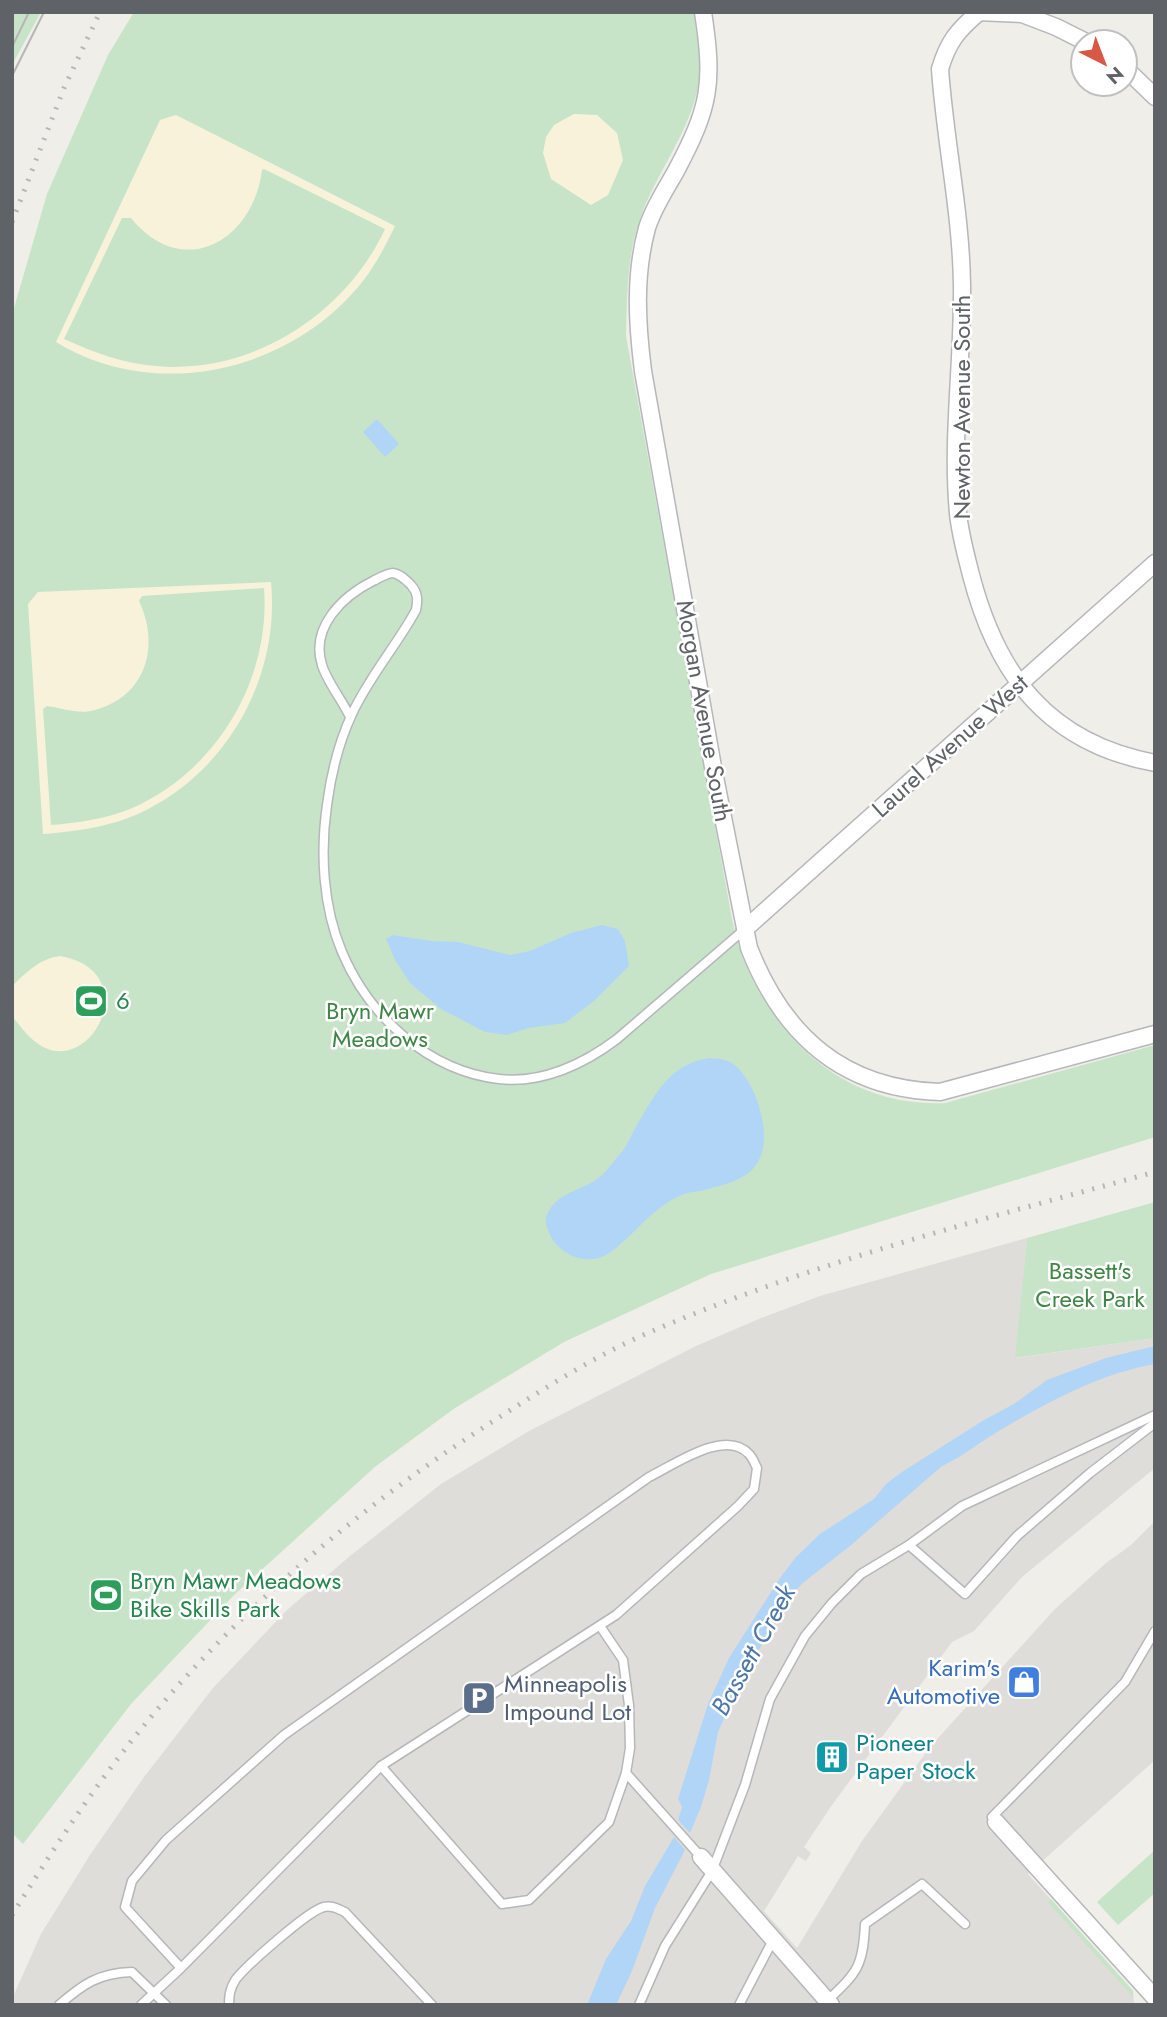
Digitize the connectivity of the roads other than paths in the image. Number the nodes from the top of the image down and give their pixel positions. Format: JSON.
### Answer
{"nodes":[{"id":1,"x":703,"y":12,"type":"edge"},
{"id":2,"x":978,"y":13,"type":"edge"},
{"id":3,"x":1069,"y":34,"type":"edge"},
{"id":4,"x":1139,"y":82,"type":"edge"},
{"id":5,"x":1155,"y":97,"type":"edge"},
{"id":6,"x":1155,"y":563,"type":"edge"},
{"id":7,"x":1019,"y":683,"type":"junction"},
{"id":8,"x":350,"y":717,"type":"junction"},
{"id":9,"x":1155,"y":763,"type":"edge"},
{"id":10,"x":745,"y":929,"type":"junction"},
{"id":11,"x":1155,"y":1034,"type":"edge"},
{"id":12,"x":1155,"y":1415,"type":"edge"},
{"id":13,"x":1155,"y":1423,"type":"edge"},
{"id":14,"x":909,"y":1545,"type":"junction"},
{"id":15,"x":600,"y":1626,"type":"junction"},
{"id":16,"x":1155,"y":1631,"type":"edge"},
{"id":17,"x":381,"y":1766,"type":"junction"},
{"id":18,"x":626,"y":1773,"type":"junction"},
{"id":19,"x":996,"y":1822,"type":"joint"},
{"id":20,"x":698,"y":1854,"type":"joint"},
{"id":21,"x":712,"y":1871,"type":"junction"},
{"id":22,"x":965,"y":1924,"type":"dead end"},
{"id":23,"x":773,"y":1940,"type":"junction"},
{"id":24,"x":181,"y":1968,"type":"junction"},
{"id":25,"x":155,"y":1992,"type":"junction"},
{"id":26,"x":1155,"y":1998,"type":"edge"},
{"id":27,"x":829,"y":2003,"type":"edge"},
{"id":28,"x":59,"y":2005,"type":"edge"},
{"id":29,"x":141,"y":2005,"type":"edge"},
{"id":30,"x":166,"y":2005,"type":"edge"},
{"id":31,"x":229,"y":2005,"type":"edge"},
{"id":32,"x":432,"y":2005,"type":"edge"},
{"id":33,"x":639,"y":2005,"type":"edge"},
{"id":34,"x":739,"y":2005,"type":"edge"}],
"edges":[{"from":1,"to":10,"type":"street","name":"Morgan Avenue South"},
{"from":2,"to":3,"type":"street"},
{"from":2,"to":7,"type":"street","name":"Newton Avenue South"},
{"from":4,"to":5,"type":"street"},
{"from":6,"to":7,"type":"street","name":"Laurel Avenue West"},
{"from":7,"to":9,"type":"street","name":"Newton Avenue South"},
{"from":7,"to":10,"type":"street","name":"Laurel Avenue West"},
{"from":8,"to":8,"type":"lane"},
{"from":8,"to":10,"type":"lane"},
{"from":10,"to":11,"type":"street","name":"Morgan Avenue South"},
{"from":12,"to":14,"type":"lane"},
{"from":13,"to":14,"type":"lane"},
{"from":14,"to":21,"type":"lane"},
{"from":15,"to":17,"type":"lane"},
{"from":15,"to":18,"type":"lane"},
{"from":15,"to":24,"type":"lane"},
{"from":16,"to":19,"type":"lane"},
{"from":17,"to":18,"type":"lane"},
{"from":17,"to":24,"type":"lane"},
{"from":18,"to":20,"type":"lane"},
{"from":19,"to":26,"type":"street"},
{"from":20,"to":21,"type":"street"},
{"from":21,"to":23,"type":"street"},
{"from":21,"to":33,"type":"lane"},
{"from":22,"to":27,"type":"lane"},
{"from":23,"to":27,"type":"street"},
{"from":23,"to":34,"type":"lane"},
{"from":24,"to":25,"type":"lane"},
{"from":25,"to":28,"type":"lane"},
{"from":25,"to":29,"type":"lane"},
{"from":25,"to":30,"type":"lane"},
{"from":31,"to":32,"type":"lane"}]}
